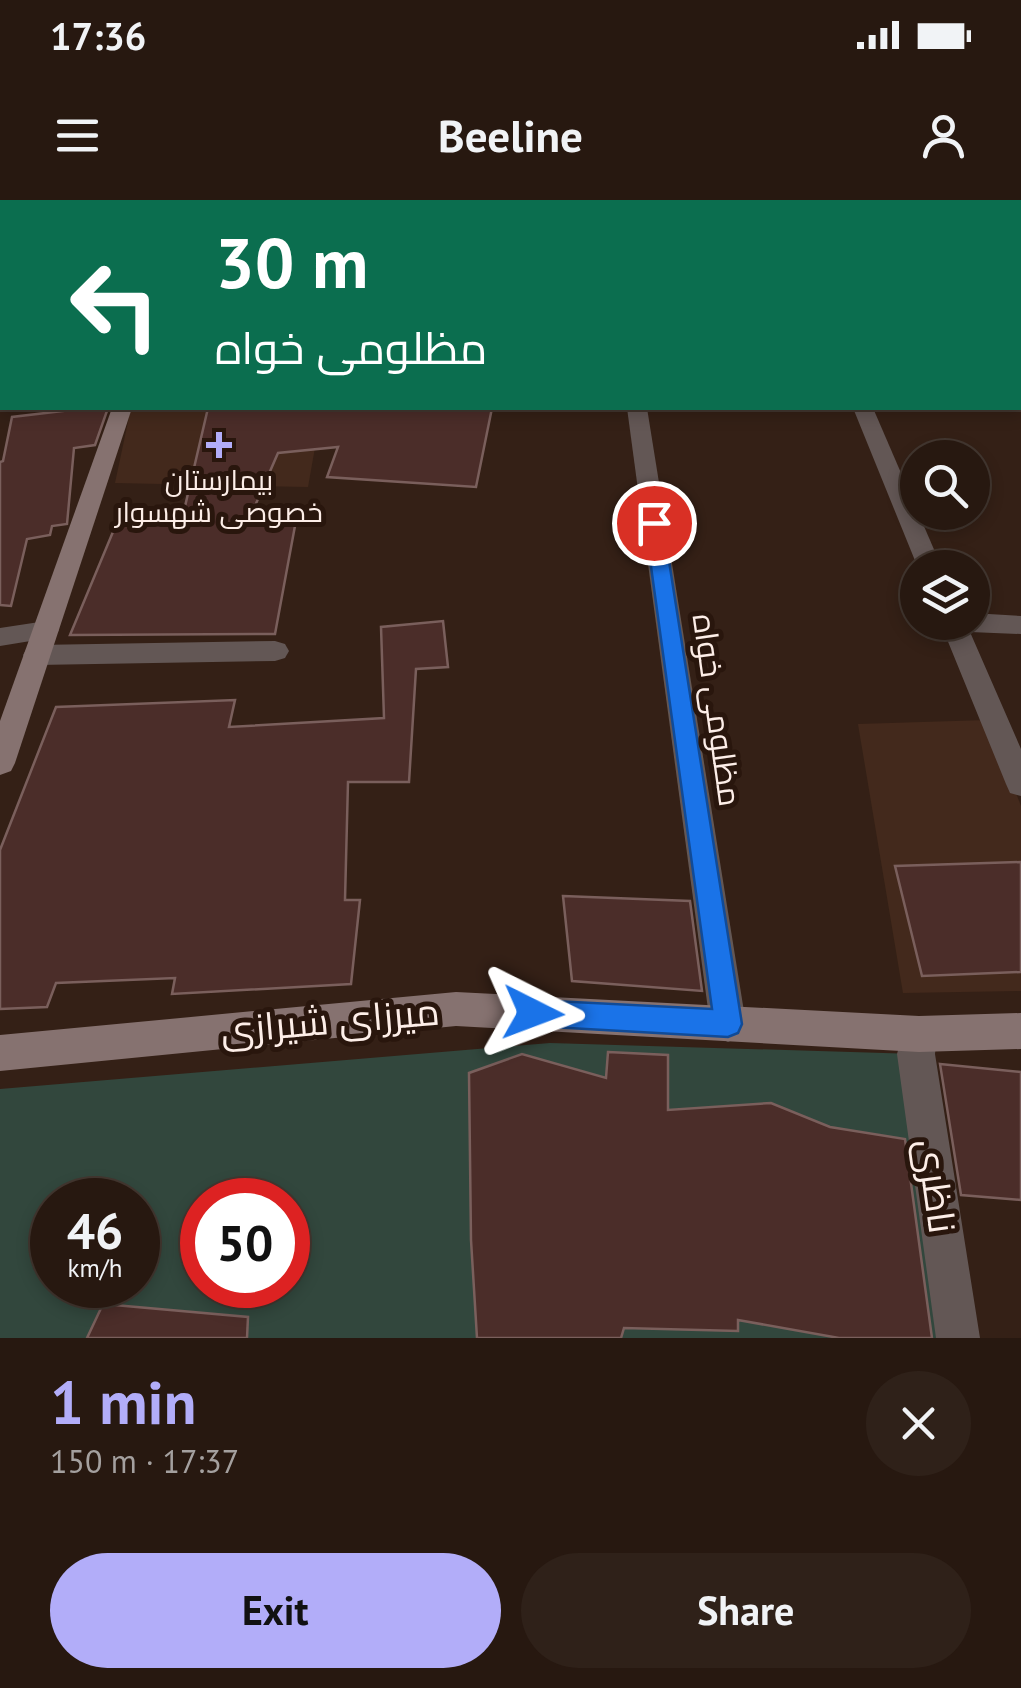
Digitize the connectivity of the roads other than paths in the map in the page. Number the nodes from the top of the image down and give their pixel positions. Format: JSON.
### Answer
{"nodes":[{"id":1,"x":121,"y":410,"type":"edge"},
{"id":2,"x":637,"y":410,"type":"edge"},
{"id":3,"x":864,"y":410,"type":"edge"},
{"id":4,"x":922,"y":550,"type":"edge"},
{"id":5,"x":990,"y":624,"type":"edge"},
{"id":6,"x":1021,"y":625,"type":"edge"},
{"id":7,"x":0,"y":636,"type":"edge"},
{"id":8,"x":963,"y":640,"type":"edge"},
{"id":9,"x":42,"y":642,"type":"junction"},
{"id":10,"x":275,"y":651,"type":"dead end"},
{"id":11,"x":0,"y":763,"type":"edge"},
{"id":12,"x":1021,"y":784,"type":"edge"},
{"id":13,"x":728,"y":1024,"type":"junction"},
{"id":14,"x":1021,"y":1031,"type":"edge"},
{"id":15,"x":919,"y":1034,"type":"junction"},
{"id":16,"x":0,"y":1054,"type":"edge"},
{"id":17,"x":958,"y":1338,"type":"edge"}],
"edges":[{"from":1,"to":9,"type":"main road"},
{"from":2,"to":13,"type":"street","name":"مظلومی خواه"},
{"from":3,"to":4,"type":"street"},
{"from":5,"to":6,"type":"street"},
{"from":7,"to":9,"type":"street"},
{"from":8,"to":12,"type":"street"},
{"from":9,"to":10,"type":"street"},
{"from":9,"to":11,"type":"main road"},
{"from":13,"to":15,"type":"main road","name":"میرزای شیرازی"},
{"from":13,"to":16,"type":"main road","name":"میرزای شیرازی"},
{"from":14,"to":15,"type":"main road","name":"میرزای شیرازی"},
{"from":15,"to":17,"type":"street","name":"ناظری"}]}
